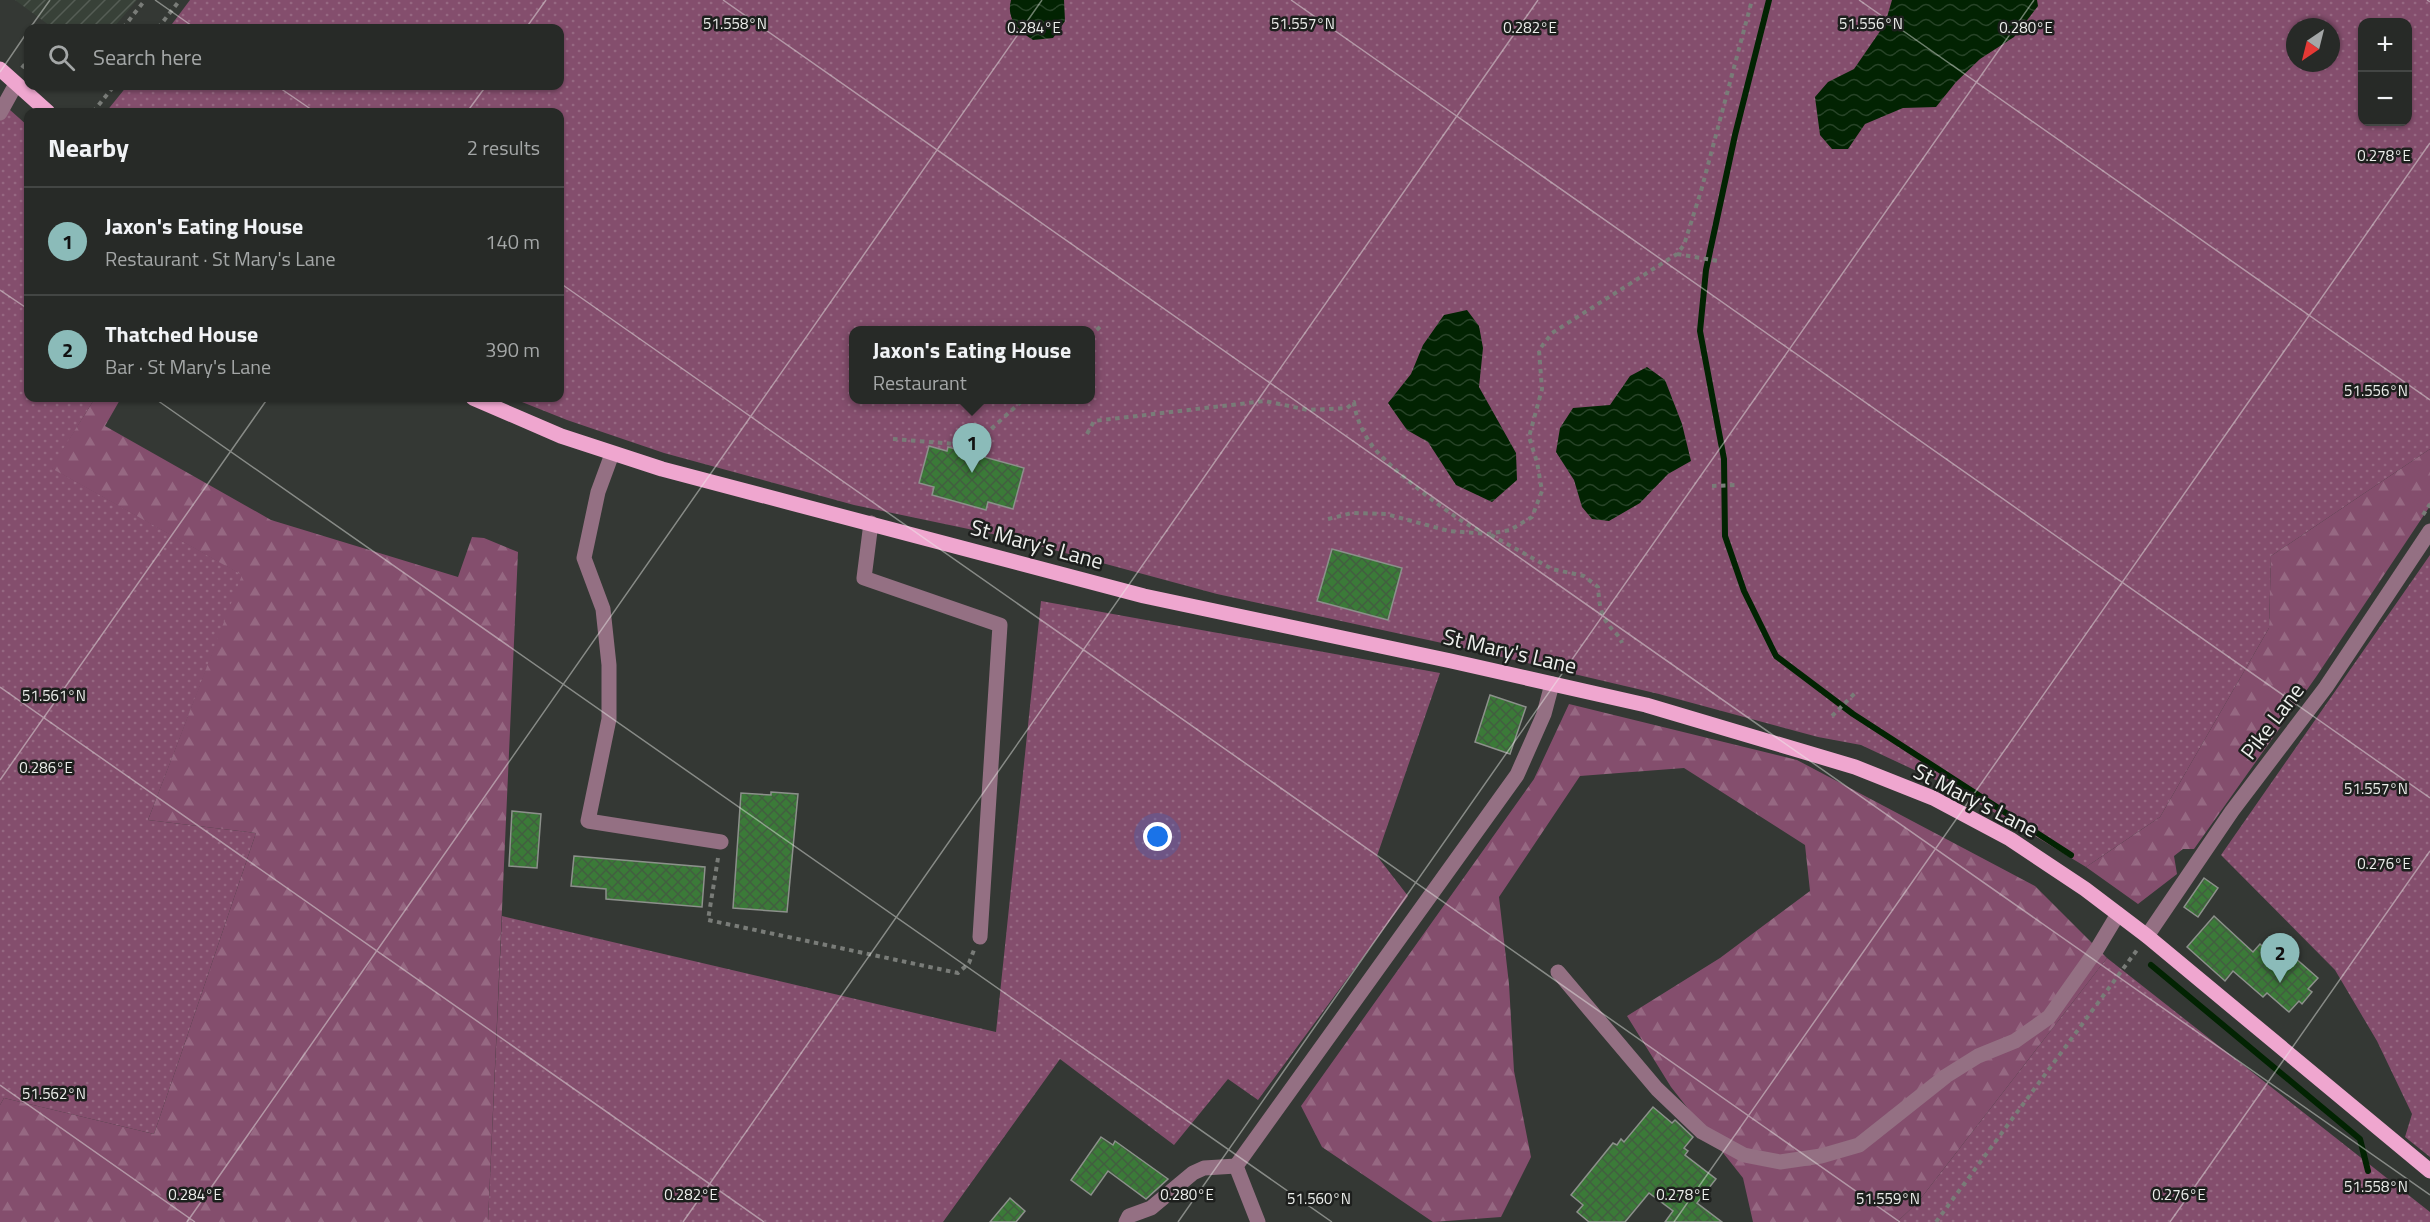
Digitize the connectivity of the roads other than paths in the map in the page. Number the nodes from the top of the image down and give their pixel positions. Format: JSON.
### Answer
{"nodes":[{"id":1,"x":0,"y":69,"type":"edge"},
{"id":2,"x":16,"y":84,"type":"junction"},
{"id":3,"x":43,"y":108,"type":"edge"},
{"id":4,"x":0,"y":113,"type":"edge"},
{"id":5,"x":482,"y":402,"type":"edge"},
{"id":6,"x":612,"y":454,"type":"junction"},
{"id":7,"x":872,"y":523,"type":"junction"},
{"id":8,"x":2430,"y":531,"type":"edge"},
{"id":9,"x":1552,"y":684,"type":"junction"},
{"id":10,"x":721,"y":842,"type":"road end"},
{"id":11,"x":2118,"y":914,"type":"junction"},
{"id":12,"x":2147,"y":936,"type":"junction"},
{"id":13,"x":980,"y":937,"type":"road end"},
{"id":14,"x":1558,"y":972,"type":"dead end"},
{"id":15,"x":1236,"y":1166,"type":"junction"},
{"id":16,"x":2430,"y":1171,"type":"edge"},
{"id":17,"x":1126,"y":1222,"type":"edge"},
{"id":18,"x":1258,"y":1222,"type":"edge"}],
"edges":[{"from":1,"to":2,"type":"main road"},
{"from":2,"to":3,"type":"main road"},
{"from":2,"to":4,"type":"street"},
{"from":5,"to":6,"type":"main road","name":"St Mary's Lane"},
{"from":6,"to":7,"type":"main road","name":"St Mary's Lane"},
{"from":6,"to":10,"type":"street"},
{"from":7,"to":9,"type":"main road","name":"St Mary's Lane"},
{"from":7,"to":13,"type":"street"},
{"from":8,"to":12,"type":"street","name":"Pike Lane"},
{"from":9,"to":11,"type":"main road","name":"St Mary's Lane"},
{"from":9,"to":15,"type":"street"},
{"from":11,"to":12,"type":"main road","name":"St Mary's Lane"},
{"from":11,"to":14,"type":"street"},
{"from":12,"to":16,"type":"main road","name":"St Mary's Lane"},
{"from":15,"to":17,"type":"street"},
{"from":15,"to":18,"type":"street"}]}
